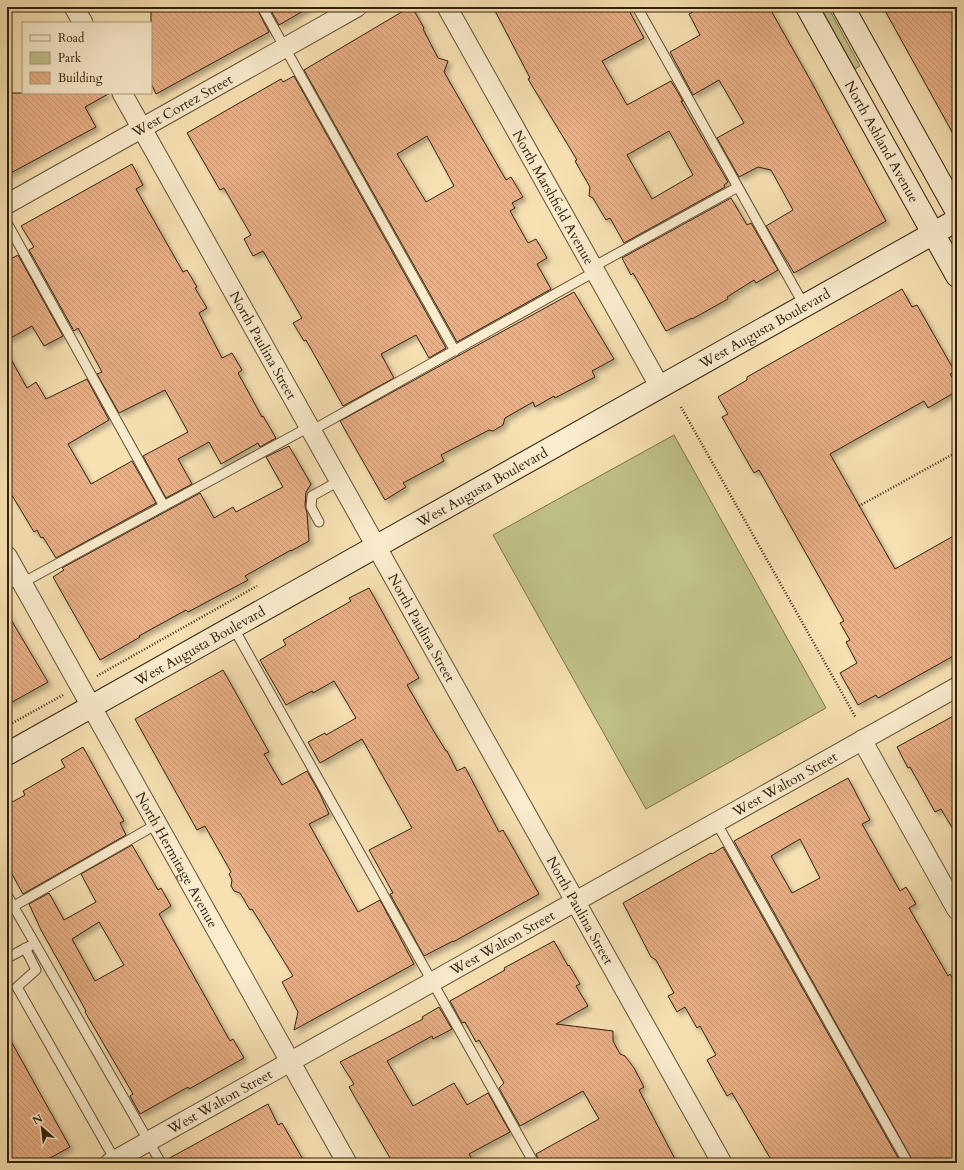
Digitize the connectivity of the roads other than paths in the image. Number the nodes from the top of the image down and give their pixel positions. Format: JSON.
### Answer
{"nodes":[{"id":1,"x":74,"y":7,"type":"edge"},
{"id":2,"x":262,"y":7,"type":"edge"},
{"id":3,"x":357,"y":7,"type":"edge"},
{"id":4,"x":447,"y":7,"type":"edge"},
{"id":5,"x":637,"y":7,"type":"edge"},
{"id":6,"x":806,"y":7,"type":"edge"},
{"id":7,"x":843,"y":7,"type":"edge"},
{"id":8,"x":82,"y":22,"type":"edge"},
{"id":9,"x":284,"y":48,"type":"junction"},
{"id":10,"x":123,"y":94,"type":"edge"},
{"id":11,"x":142,"y":128,"type":"junction"},
{"id":12,"x":738,"y":187,"type":"junction"},
{"id":13,"x":7,"y":204,"type":"edge"},
{"id":14,"x":957,"y":212,"type":"edge"},
{"id":15,"x":957,"y":220,"type":"edge"},
{"id":16,"x":7,"y":223,"type":"edge"},
{"id":17,"x":933,"y":233,"type":"junction"},
{"id":18,"x":594,"y":269,"type":"junction"},
{"id":19,"x":957,"y":276,"type":"edge"},
{"id":20,"x":804,"y":305,"type":"junction"},
{"id":21,"x":455,"y":351,"type":"junction"},
{"id":22,"x":660,"y":387,"type":"junction"},
{"id":23,"x":310,"y":429,"type":"junction"},
{"id":24,"x":339,"y":481,"type":"junction"},
{"id":25,"x":164,"y":506,"type":"junction"},
{"id":26,"x":319,"y":522,"type":"dead end"},
{"id":27,"x":376,"y":546,"type":"junction"},
{"id":28,"x":7,"y":556,"type":"edge"},
{"id":29,"x":16,"y":582,"type":"edge"},
{"id":30,"x":233,"y":627,"type":"junction"},
{"id":31,"x":957,"y":687,"type":"edge"},
{"id":32,"x":91,"y":706,"type":"junction"},
{"id":33,"x":862,"y":740,"type":"junction"},
{"id":34,"x":7,"y":754,"type":"edge"},
{"id":35,"x":716,"y":822,"type":"junction"},
{"id":36,"x":157,"y":824,"type":"junction"},
{"id":37,"x":7,"y":895,"type":"edge"},
{"id":38,"x":575,"y":901,"type":"junction"},
{"id":39,"x":10,"y":908,"type":"edge"},
{"id":40,"x":957,"y":910,"type":"edge"},
{"id":41,"x":34,"y":943,"type":"junction"},
{"id":42,"x":25,"y":948,"type":"junction"},
{"id":43,"x":7,"y":958,"type":"edge"},
{"id":44,"x":432,"y":982,"type":"junction"},
{"id":45,"x":290,"y":1061,"type":"junction"},
{"id":46,"x":149,"y":1141,"type":"junction"},
{"id":47,"x":113,"y":1162,"type":"edge"},
{"id":48,"x":161,"y":1163,"type":"edge"},
{"id":49,"x":347,"y":1163,"type":"edge"},
{"id":50,"x":534,"y":1163,"type":"edge"},
{"id":51,"x":722,"y":1163,"type":"edge"},
{"id":52,"x":908,"y":1163,"type":"edge"}],
"edges":[{"from":1,"to":8,"type":"street"},
{"from":2,"to":9,"type":"lane"},
{"from":3,"to":9,"type":"street","name":"West Cortez Street"},
{"from":4,"to":18,"type":"street","name":"North Marshfield Avenue"},
{"from":5,"to":12,"type":"lane"},
{"from":6,"to":17,"type":"street","name":"North Ashland Avenue"},
{"from":7,"to":14,"type":"street"},
{"from":9,"to":11,"type":"street","name":"West Cortez Street"},
{"from":9,"to":21,"type":"lane"},
{"from":10,"to":11,"type":"street","name":"North Paulina Street"},
{"from":11,"to":13,"type":"street","name":"West Cortez Street"},
{"from":11,"to":23,"type":"street","name":"North Paulina Street"},
{"from":12,"to":18,"type":"lane"},
{"from":12,"to":20,"type":"lane"},
{"from":15,"to":17,"type":"street","name":"West Augusta Boulevard"},
{"from":16,"to":25,"type":"lane"},
{"from":17,"to":19,"type":"street","name":"North Ashland Avenue"},
{"from":17,"to":20,"type":"street","name":"West Augusta Boulevard"},
{"from":18,"to":21,"type":"lane"},
{"from":18,"to":22,"type":"street","name":"North Marshfield Avenue"},
{"from":20,"to":22,"type":"street","name":"West Augusta Boulevard"},
{"from":21,"to":23,"type":"lane"},
{"from":22,"to":27,"type":"street","name":"West Augusta Boulevard"},
{"from":23,"to":24,"type":"street","name":"North Paulina Street"},
{"from":23,"to":25,"type":"lane"},
{"from":24,"to":26,"type":"lane"},
{"from":24,"to":27,"type":"street","name":"North Paulina Street"},
{"from":25,"to":29,"type":"lane"},
{"from":27,"to":30,"type":"street","name":"West Augusta Boulevard"},
{"from":27,"to":38,"type":"street","name":"North Paulina Street"},
{"from":28,"to":29,"type":"street","name":"North Hermitage Avenue"},
{"from":29,"to":32,"type":"street","name":"North Hermitage Avenue"},
{"from":30,"to":32,"type":"street","name":"West Augusta Boulevard"},
{"from":30,"to":44,"type":"lane"},
{"from":31,"to":33,"type":"street","name":"West Walton Street"},
{"from":32,"to":34,"type":"street","name":"West Augusta Boulevard"},
{"from":32,"to":36,"type":"street","name":"North Hermitage Avenue"},
{"from":33,"to":35,"type":"street","name":"West Walton Street"},
{"from":33,"to":40,"type":"street"},
{"from":35,"to":38,"type":"street","name":"West Walton Street"},
{"from":35,"to":52,"type":"lane"},
{"from":36,"to":39,"type":"lane"},
{"from":36,"to":45,"type":"street","name":"North Hermitage Avenue"},
{"from":37,"to":39,"type":"lane"},
{"from":38,"to":44,"type":"street","name":"West Walton Street"},
{"from":38,"to":51,"type":"street","name":"North Paulina Street"},
{"from":39,"to":41,"type":"lane"},
{"from":41,"to":42,"type":"lane"},
{"from":41,"to":46,"type":"lane"},
{"from":42,"to":43,"type":"lane"},
{"from":42,"to":47,"type":"lane"},
{"from":44,"to":45,"type":"street","name":"West Walton Street"},
{"from":44,"to":50,"type":"lane"},
{"from":45,"to":46,"type":"street","name":"West Walton Street"},
{"from":45,"to":49,"type":"street","name":"North Hermitage Avenue"},
{"from":46,"to":47,"type":"street","name":"West Walton Street"},
{"from":46,"to":48,"type":"lane"}]}
